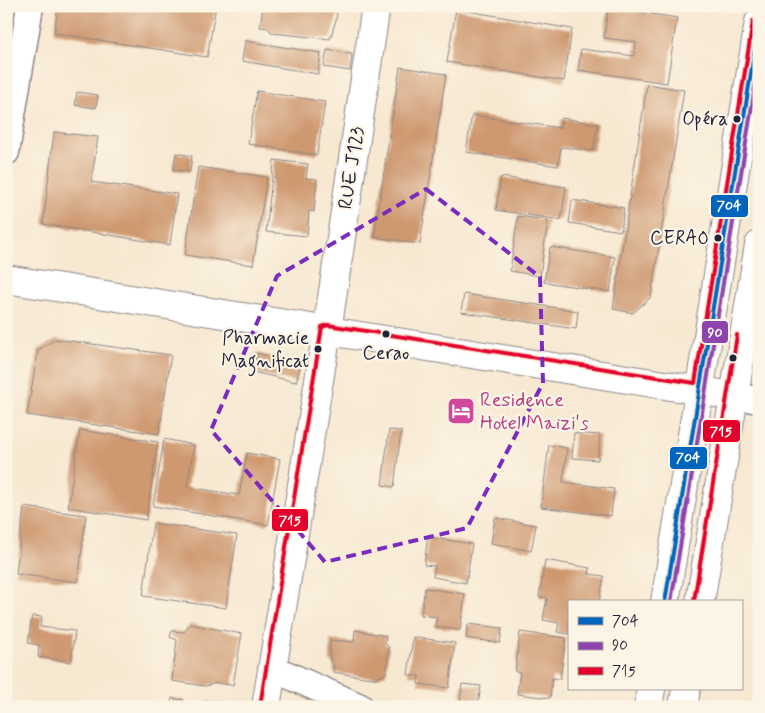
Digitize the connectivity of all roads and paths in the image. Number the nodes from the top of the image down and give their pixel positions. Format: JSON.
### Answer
{"nodes":[{"id":1,"x":30,"y":6,"type":"edge"},
{"id":2,"x":376,"y":6,"type":"edge"},
{"id":3,"x":759,"y":22,"type":"edge"},
{"id":4,"x":6,"y":152,"type":"edge"},
{"id":5,"x":759,"y":245,"type":"edge"},
{"id":6,"x":6,"y":279,"type":"edge"},
{"id":7,"x":328,"y":330,"type":"junction"},
{"id":8,"x":700,"y":390,"type":"junction"},
{"id":9,"x":746,"y":398,"type":"edge"},
{"id":10,"x":665,"y":600,"type":"edge"},
{"id":11,"x":700,"y":600,"type":"edge"},
{"id":12,"x":272,"y":668,"type":"junction"},
{"id":13,"x":651,"y":690,"type":"edge"},
{"id":14,"x":686,"y":690,"type":"edge"},
{"id":15,"x":266,"y":707,"type":"edge"},
{"id":16,"x":360,"y":707,"type":"edge"},
{"id":17,"x":648,"y":707,"type":"edge"},
{"id":18,"x":683,"y":707,"type":"edge"}],
"edges":[{"from":1,"to":4,"type":"street"},
{"from":2,"to":7,"type":"street","name":"RUE J123"},
{"from":3,"to":8,"type":"street"},
{"from":5,"to":9,"type":"street"},
{"from":6,"to":7,"type":"street"},
{"from":7,"to":8,"type":"street"},
{"from":7,"to":12,"type":"street","name":"RUE J123"},
{"from":8,"to":9,"type":"street"},
{"from":8,"to":10,"type":"street"},
{"from":9,"to":11,"type":"street"},
{"from":12,"to":15,"type":"street","name":"RUE J123"},
{"from":12,"to":16,"type":"street"},
{"from":13,"to":17,"type":"street"},
{"from":14,"to":18,"type":"street"}]}
